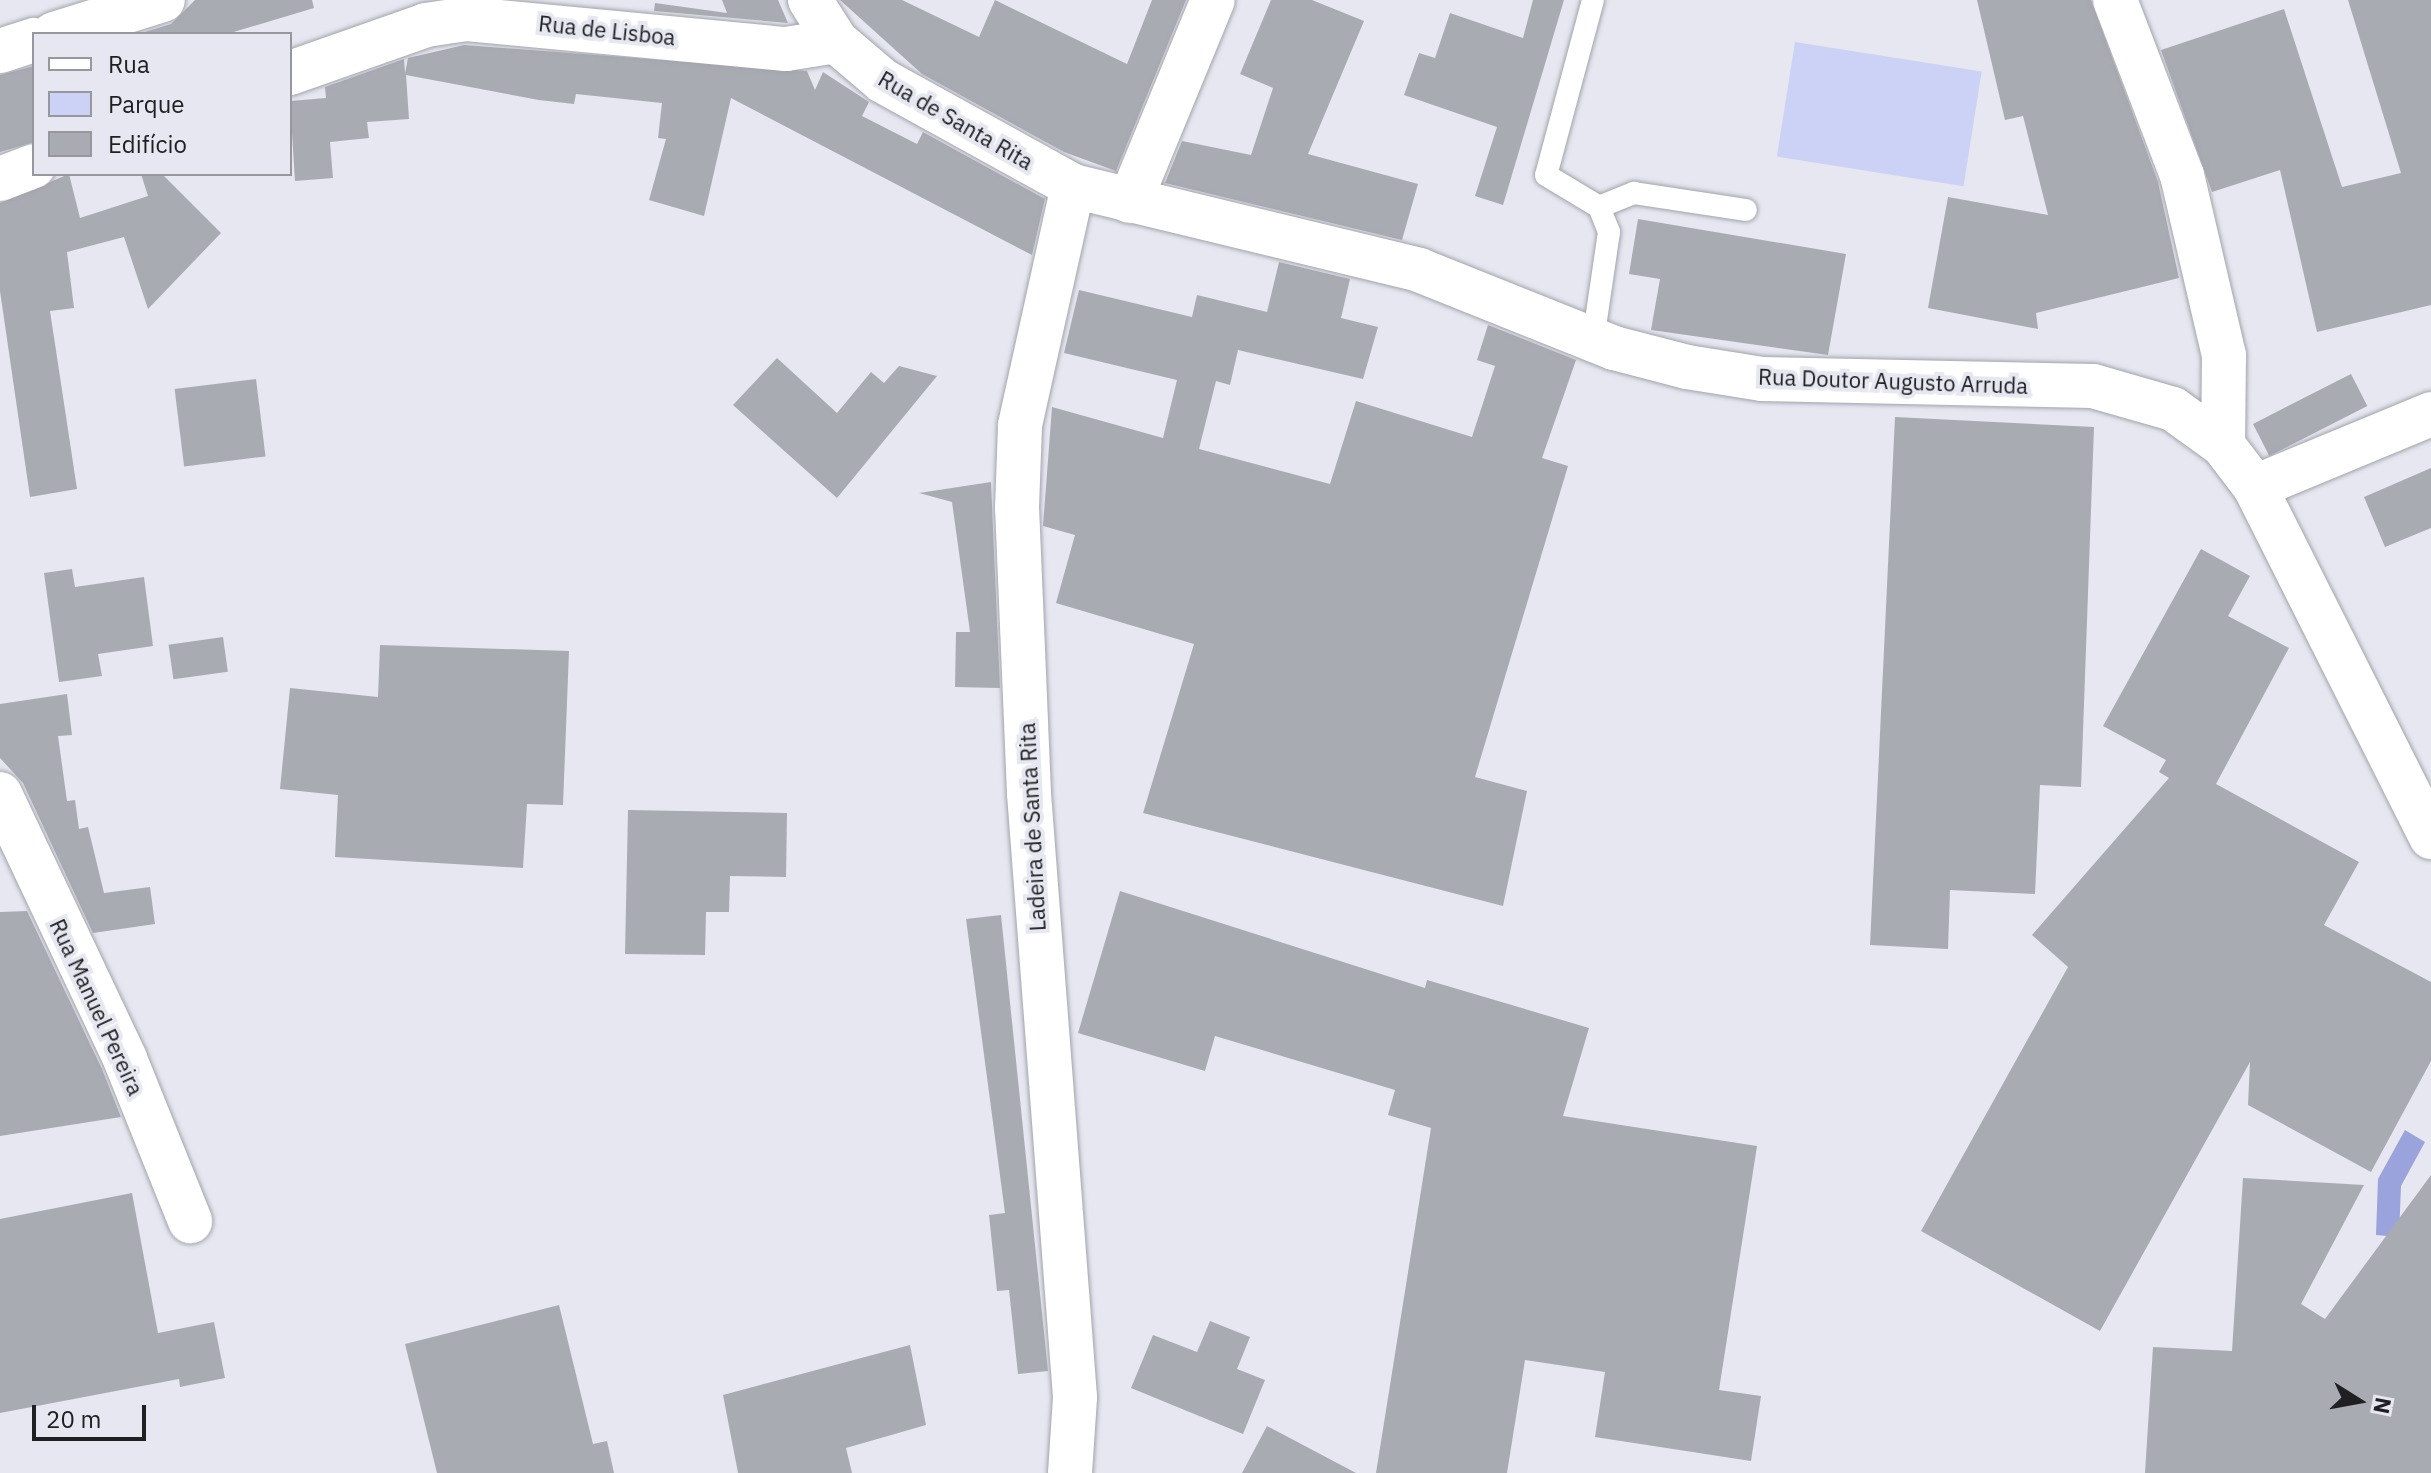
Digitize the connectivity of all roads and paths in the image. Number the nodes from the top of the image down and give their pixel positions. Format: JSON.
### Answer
{"nodes":[{"id":1,"x":163,"y":0,"type":"edge"},
{"id":2,"x":810,"y":0,"type":"edge"},
{"id":3,"x":1213,"y":0,"type":"edge"},
{"id":4,"x":1593,"y":0,"type":"edge"},
{"id":5,"x":2115,"y":0,"type":"edge"},
{"id":6,"x":60,"y":32,"type":"edge"},
{"id":7,"x":32,"y":41,"type":"edge"},
{"id":8,"x":836,"y":41,"type":"junction"},
{"id":9,"x":0,"y":51,"type":"edge"},
{"id":10,"x":292,"y":72,"type":"edge"},
{"id":11,"x":32,"y":167,"type":"edge"},
{"id":12,"x":0,"y":179,"type":"edge"},
{"id":13,"x":1073,"y":186,"type":"junction"},
{"id":14,"x":1130,"y":201,"type":"junction"},
{"id":15,"x":1599,"y":207,"type":"junction"},
{"id":16,"x":1746,"y":210,"type":"dead end"},
{"id":17,"x":1593,"y":340,"type":"junction"},
{"id":18,"x":2431,"y":414,"type":"edge"},
{"id":19,"x":2223,"y":445,"type":"junction"},
{"id":20,"x":2255,"y":487,"type":"junction"},
{"id":21,"x":0,"y":794,"type":"edge"},
{"id":22,"x":2431,"y":837,"type":"edge"},
{"id":23,"x":190,"y":1221,"type":"dead end"},
{"id":24,"x":1070,"y":1473,"type":"edge"}],
"edges":[{"from":1,"to":6,"type":"street"},
{"from":2,"to":8,"type":"street","name":"Rua de Santa Rita"},
{"from":3,"to":14,"type":"street"},
{"from":4,"to":15,"type":"lane"},
{"from":5,"to":19,"type":"street"},
{"from":7,"to":9,"type":"street"},
{"from":8,"to":10,"type":"street","name":"Rua de Lisboa"},
{"from":8,"to":13,"type":"street","name":"Rua de Santa Rita"},
{"from":11,"to":12,"type":"street"},
{"from":13,"to":14,"type":"street","name":"Rua de Santa Rita"},
{"from":13,"to":24,"type":"street","name":"Ladeira de Santa Rita"},
{"from":14,"to":17,"type":"street","name":"Rua Doutor Augusto Arruda"},
{"from":15,"to":16,"type":"lane"},
{"from":15,"to":17,"type":"lane"},
{"from":17,"to":19,"type":"street","name":"Rua Doutor Augusto Arruda"},
{"from":18,"to":20,"type":"street"},
{"from":19,"to":20,"type":"street","name":"Rua Doutor Augusto Arruda"},
{"from":20,"to":22,"type":"street","name":"Rua Doutor Augusto Arruda"},
{"from":21,"to":23,"type":"street","name":"Rua Manuel Pereira"}]}
